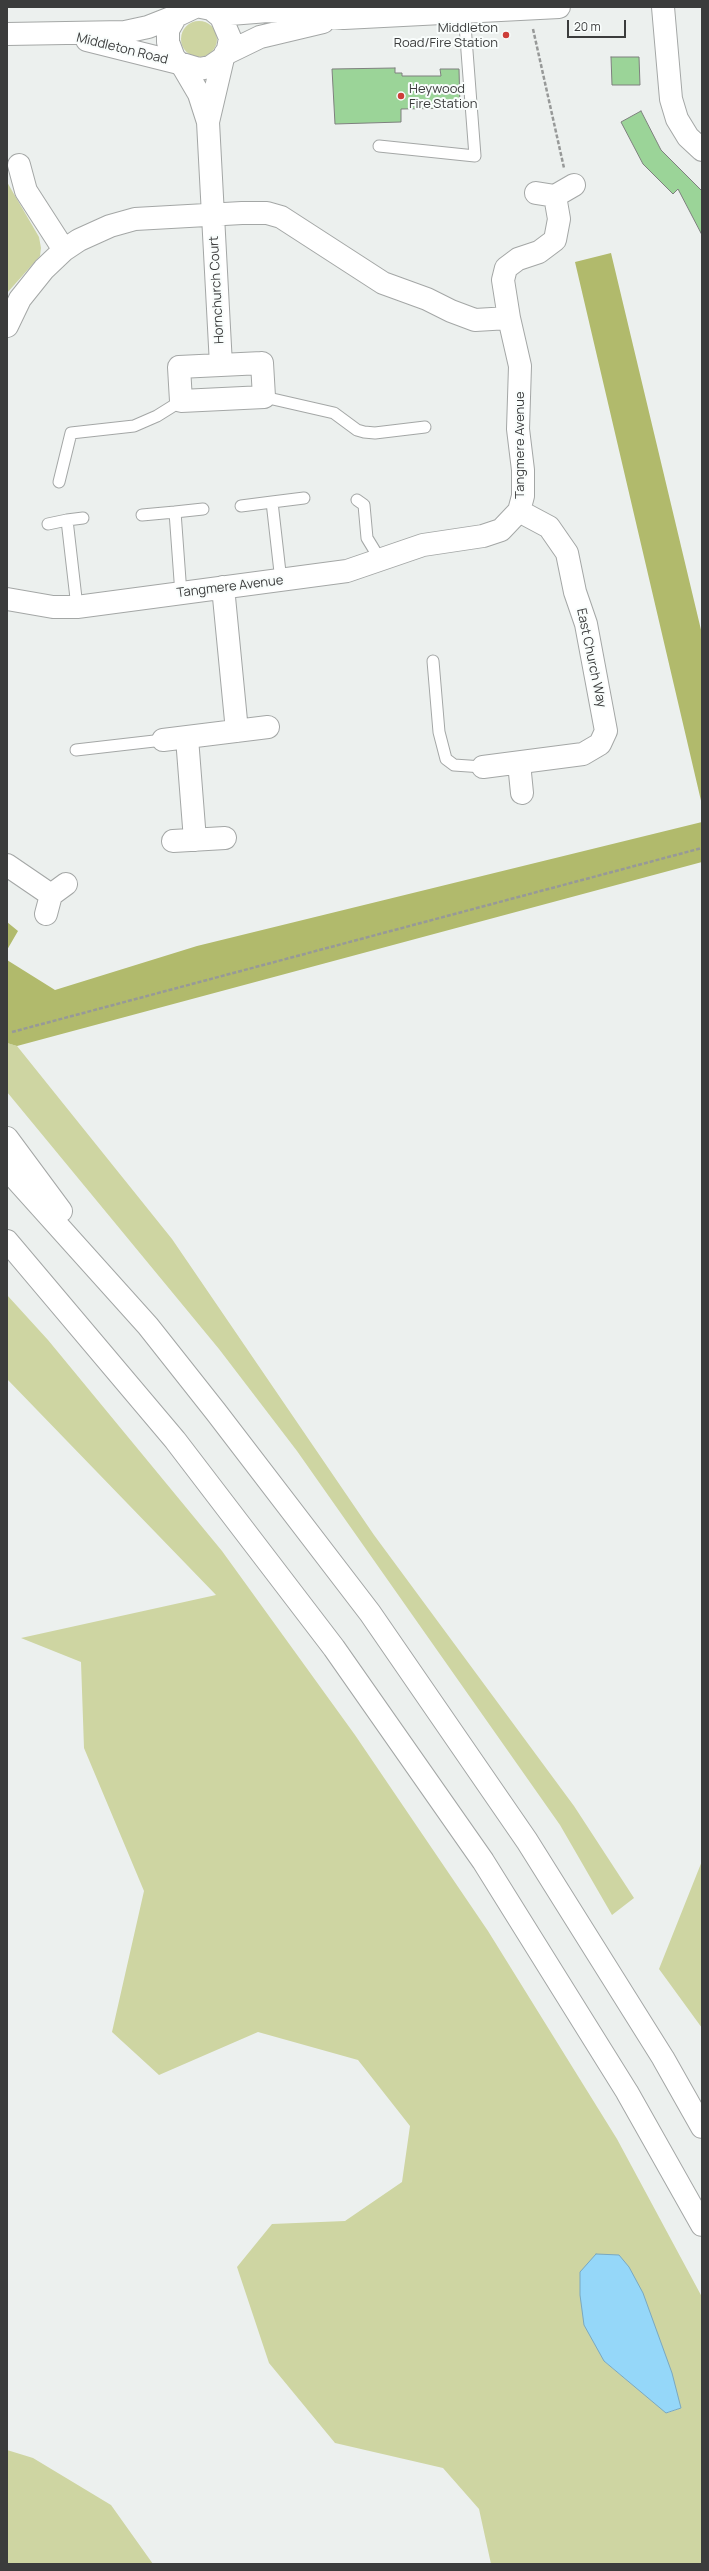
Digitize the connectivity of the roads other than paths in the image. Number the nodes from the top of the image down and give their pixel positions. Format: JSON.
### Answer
{"nodes":[{"id":1,"x":559,"y":7,"type":"edge"},
{"id":2,"x":663,"y":7,"type":"edge"},
{"id":3,"x":209,"y":10,"type":"edge"},
{"id":4,"x":186,"y":11,"type":"edge"},
{"id":5,"x":464,"y":12,"type":"junction"},
{"id":6,"x":344,"y":18,"type":"junction"},
{"id":7,"x":7,"y":34,"type":"edge"},
{"id":8,"x":65,"y":35,"type":"junction"},
{"id":9,"x":224,"y":56,"type":"junction"},
{"id":10,"x":180,"y":64,"type":"junction"},
{"id":11,"x":208,"y":122,"type":"junction"},
{"id":12,"x":380,"y":146,"type":"dead end"},
{"id":13,"x":702,"y":150,"type":"edge"},
{"id":14,"x":20,"y":162,"type":"edge"},
{"id":15,"x":555,"y":192,"type":"road end"},
{"id":16,"x":213,"y":216,"type":"junction"},
{"id":17,"x":64,"y":250,"type":"junction"},
{"id":18,"x":509,"y":318,"type":"junction"},
{"id":19,"x":7,"y":326,"type":"edge"},
{"id":20,"x":220,"y":365,"type":"junction"},
{"id":21,"x":264,"y":397,"type":"junction"},
{"id":22,"x":180,"y":401,"type":"junction"},
{"id":23,"x":425,"y":427,"type":"dead end"},
{"id":24,"x":60,"y":482,"type":"dead end"},
{"id":25,"x":304,"y":498,"type":"dead end"},
{"id":26,"x":357,"y":500,"type":"dead end"},
{"id":27,"x":272,"y":502,"type":"junction"},
{"id":28,"x":241,"y":506,"type":"dead end"},
{"id":29,"x":203,"y":509,"type":"dead end"},
{"id":30,"x":519,"y":511,"type":"junction"},
{"id":31,"x":175,"y":512,"type":"junction"},
{"id":32,"x":142,"y":515,"type":"dead end"},
{"id":33,"x":83,"y":518,"type":"dead end"},
{"id":34,"x":67,"y":520,"type":"junction"},
{"id":35,"x":48,"y":524,"type":"dead end"},
{"id":36,"x":380,"y":561,"type":"junction"},
{"id":37,"x":280,"y":580,"type":"junction"},
{"id":38,"x":223,"y":587,"type":"junction"},
{"id":39,"x":181,"y":594,"type":"junction"},
{"id":40,"x":7,"y":599,"type":"edge"},
{"id":41,"x":77,"y":608,"type":"junction"},
{"id":42,"x":433,"y":661,"type":"dead end"},
{"id":43,"x":268,"y":727,"type":"dead end"},
{"id":44,"x":237,"y":731,"type":"junction"},
{"id":45,"x":187,"y":738,"type":"junction"},
{"id":46,"x":163,"y":740,"type":"joint"},
{"id":47,"x":76,"y":750,"type":"dead end"},
{"id":48,"x":520,"y":763,"type":"junction"},
{"id":49,"x":483,"y":767,"type":"joint"},
{"id":50,"x":522,"y":794,"type":"dead end"},
{"id":51,"x":225,"y":838,"type":"dead end"},
{"id":52,"x":195,"y":840,"type":"junction"},
{"id":53,"x":173,"y":841,"type":"dead end"},
{"id":54,"x":7,"y":865,"type":"edge"},
{"id":55,"x":54,"y":897,"type":"dead end"},
{"id":56,"x":7,"y":1138,"type":"edge"},
{"id":57,"x":7,"y":1169,"type":"edge"},
{"id":58,"x":11,"y":1246,"type":"edge"},
{"id":59,"x":148,"y":1326,"type":"junction"},
{"id":60,"x":702,"y":2127,"type":"edge"},
{"id":61,"x":702,"y":2225,"type":"edge"}],
"edges":[{"from":1,"to":5,"type":"main road"},
{"from":2,"to":13,"type":"main road"},
{"from":3,"to":6,"type":"main road"},
{"from":3,"to":9,"type":"main road"},
{"from":4,"to":8,"type":"main road","name":"Middleton Road"},
{"from":4,"to":10,"type":"main road"},
{"from":5,"to":6,"type":"main road"},
{"from":5,"to":12,"type":"lane"},
{"from":6,"to":9,"type":"main road"},
{"from":7,"to":8,"type":"main road","name":"Middleton Road"},
{"from":8,"to":10,"type":"main road","name":"Middleton Road"},
{"from":9,"to":10,"type":"main road","name":"Middleton Road"},
{"from":9,"to":11,"type":"main road"},
{"from":10,"to":11,"type":"main road"},
{"from":11,"to":16,"type":"main road"},
{"from":14,"to":17,"type":"main road"},
{"from":15,"to":18,"type":"main road","name":"Tangmere Avenue"},
{"from":16,"to":17,"type":"main road"},
{"from":16,"to":18,"type":"main road"},
{"from":16,"to":20,"type":"main road","name":"Hornchurch Court"},
{"from":17,"to":19,"type":"main road"},
{"from":18,"to":30,"type":"main road","name":"Tangmere Avenue"},
{"from":20,"to":21,"type":"main road"},
{"from":20,"to":22,"type":"main road"},
{"from":21,"to":22,"type":"main road"},
{"from":21,"to":23,"type":"lane"},
{"from":22,"to":24,"type":"lane"},
{"from":25,"to":27,"type":"lane"},
{"from":26,"to":36,"type":"lane"},
{"from":27,"to":28,"type":"lane"},
{"from":27,"to":37,"type":"lane"},
{"from":29,"to":31,"type":"lane"},
{"from":30,"to":36,"type":"main road","name":"Tangmere Avenue"},
{"from":30,"to":48,"type":"main road","name":"East Church Way"},
{"from":31,"to":32,"type":"lane"},
{"from":31,"to":39,"type":"lane"},
{"from":33,"to":34,"type":"lane"},
{"from":34,"to":35,"type":"lane"},
{"from":34,"to":41,"type":"lane"},
{"from":36,"to":37,"type":"main road","name":"Tangmere Avenue"},
{"from":37,"to":38,"type":"main road","name":"Tangmere Avenue"},
{"from":38,"to":39,"type":"main road","name":"Tangmere Avenue"},
{"from":38,"to":44,"type":"main road"},
{"from":39,"to":41,"type":"main road","name":"Tangmere Avenue"},
{"from":40,"to":41,"type":"main road","name":"Tangmere Avenue"},
{"from":42,"to":49,"type":"lane"},
{"from":43,"to":44,"type":"main road"},
{"from":44,"to":45,"type":"main road"},
{"from":45,"to":46,"type":"main road"},
{"from":45,"to":52,"type":"main road"},
{"from":46,"to":47,"type":"lane"},
{"from":48,"to":49,"type":"main road","name":"East Church Way"},
{"from":48,"to":50,"type":"main road"},
{"from":51,"to":52,"type":"main road"},
{"from":52,"to":53,"type":"main road"},
{"from":54,"to":55,"type":"main road"},
{"from":56,"to":59,"type":"main road"},
{"from":57,"to":59,"type":"main road"},
{"from":58,"to":61,"type":"main road"},
{"from":59,"to":60,"type":"main road"}]}
